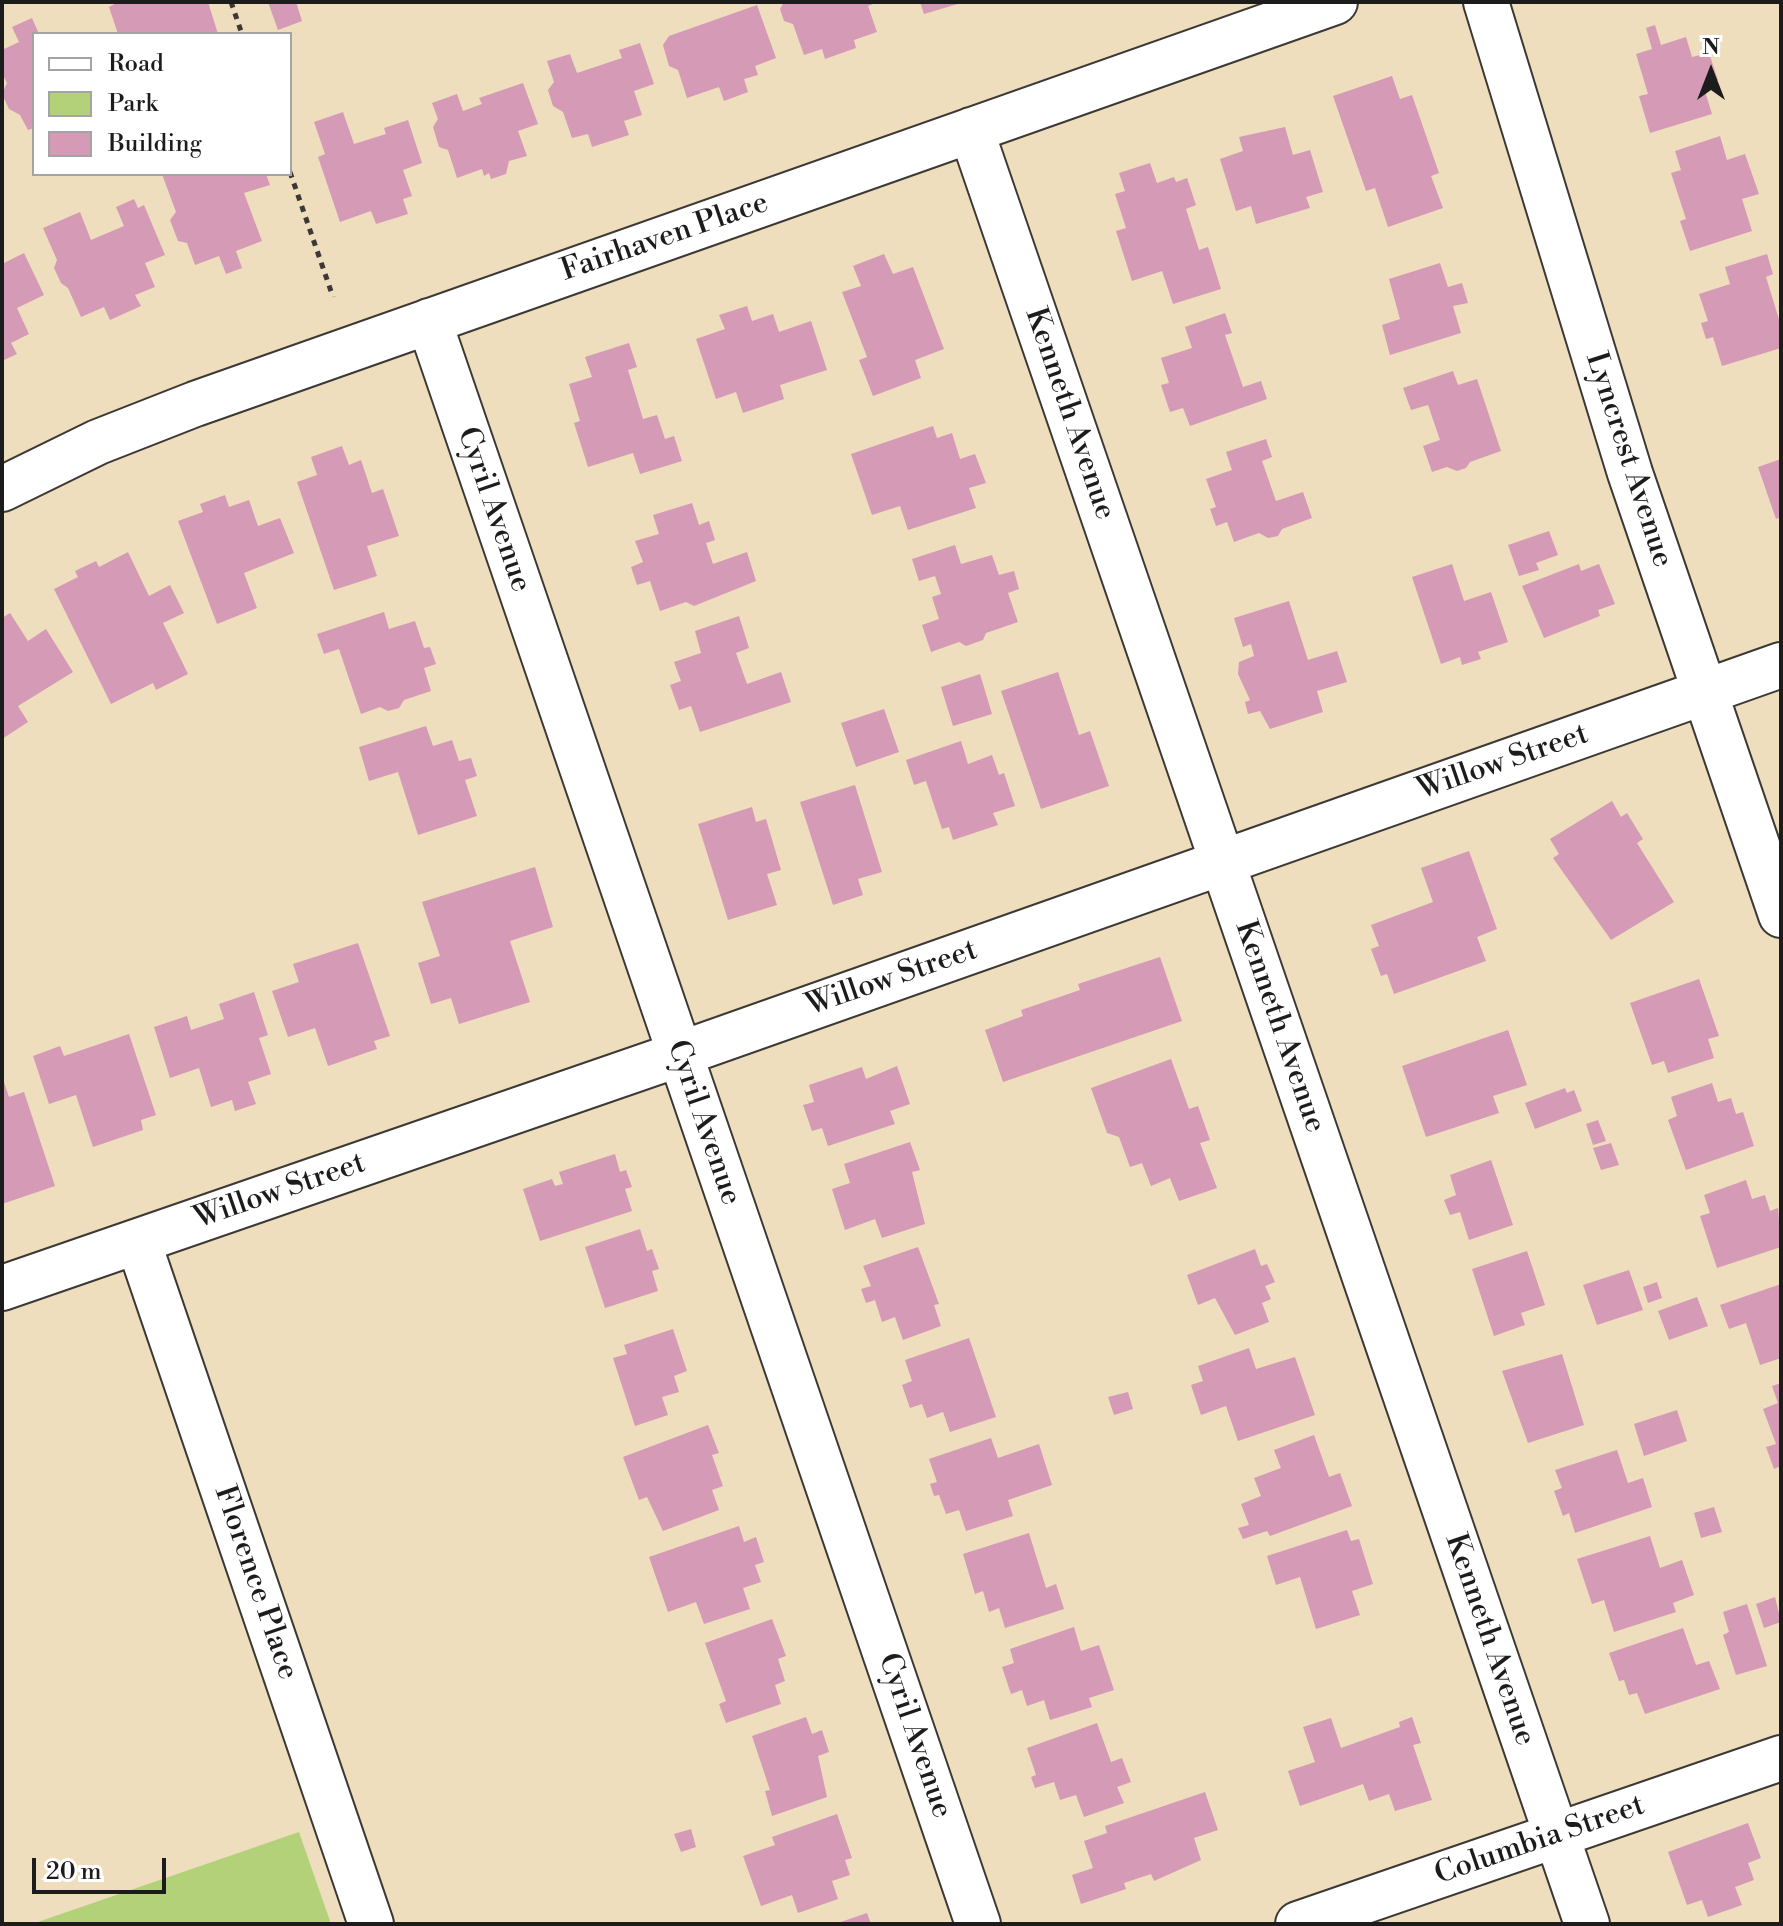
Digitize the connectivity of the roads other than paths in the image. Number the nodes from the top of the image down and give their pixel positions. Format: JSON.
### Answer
{"nodes":[{"id":1,"x":1335,"y":2,"type":"edge"},
{"id":2,"x":1486,"y":2,"type":"edge"},
{"id":3,"x":971,"y":130,"type":"junction"},
{"id":4,"x":429,"y":321,"type":"junction"},
{"id":5,"x":2,"y":489,"type":"edge"},
{"id":6,"x":1781,"y":665,"type":"edge"},
{"id":7,"x":1704,"y":692,"type":"junction"},
{"id":8,"x":1222,"y":862,"type":"junction"},
{"id":9,"x":1781,"y":915,"type":"edge"},
{"id":10,"x":680,"y":1054,"type":"junction"},
{"id":11,"x":138,"y":1241,"type":"junction"},
{"id":12,"x":2,"y":1288,"type":"edge"},
{"id":13,"x":1781,"y":1758,"type":"edge"},
{"id":14,"x":1557,"y":1836,"type":"junction"},
{"id":15,"x":371,"y":1924,"type":"edge"},
{"id":16,"x":978,"y":1924,"type":"edge"},
{"id":17,"x":1298,"y":1924,"type":"edge"},
{"id":18,"x":1587,"y":1924,"type":"edge"}],
"edges":[{"from":1,"to":3,"type":"street","name":"Fairhaven Place"},
{"from":2,"to":7,"type":"street","name":"Lyncrest Avenue"},
{"from":3,"to":4,"type":"street","name":"Fairhaven Place"},
{"from":3,"to":8,"type":"street","name":"Kenneth Avenue"},
{"from":4,"to":5,"type":"street","name":"Fairhaven Place"},
{"from":4,"to":10,"type":"street","name":"Cyril Avenue"},
{"from":6,"to":7,"type":"street","name":"Willow Street"},
{"from":7,"to":8,"type":"street","name":"Willow Street"},
{"from":7,"to":9,"type":"street","name":"Lyncrest Avenue"},
{"from":8,"to":10,"type":"street","name":"Willow Street"},
{"from":8,"to":14,"type":"street","name":"Kenneth Avenue"},
{"from":10,"to":11,"type":"street","name":"Willow Street"},
{"from":10,"to":16,"type":"street","name":"Cyril Avenue"},
{"from":11,"to":12,"type":"street","name":"Willow Street"},
{"from":11,"to":15,"type":"street","name":"Florence Place"},
{"from":13,"to":14,"type":"street","name":"Columbia Street"},
{"from":14,"to":17,"type":"street","name":"Columbia Street"},
{"from":14,"to":18,"type":"street","name":"Kenneth Avenue"}]}
